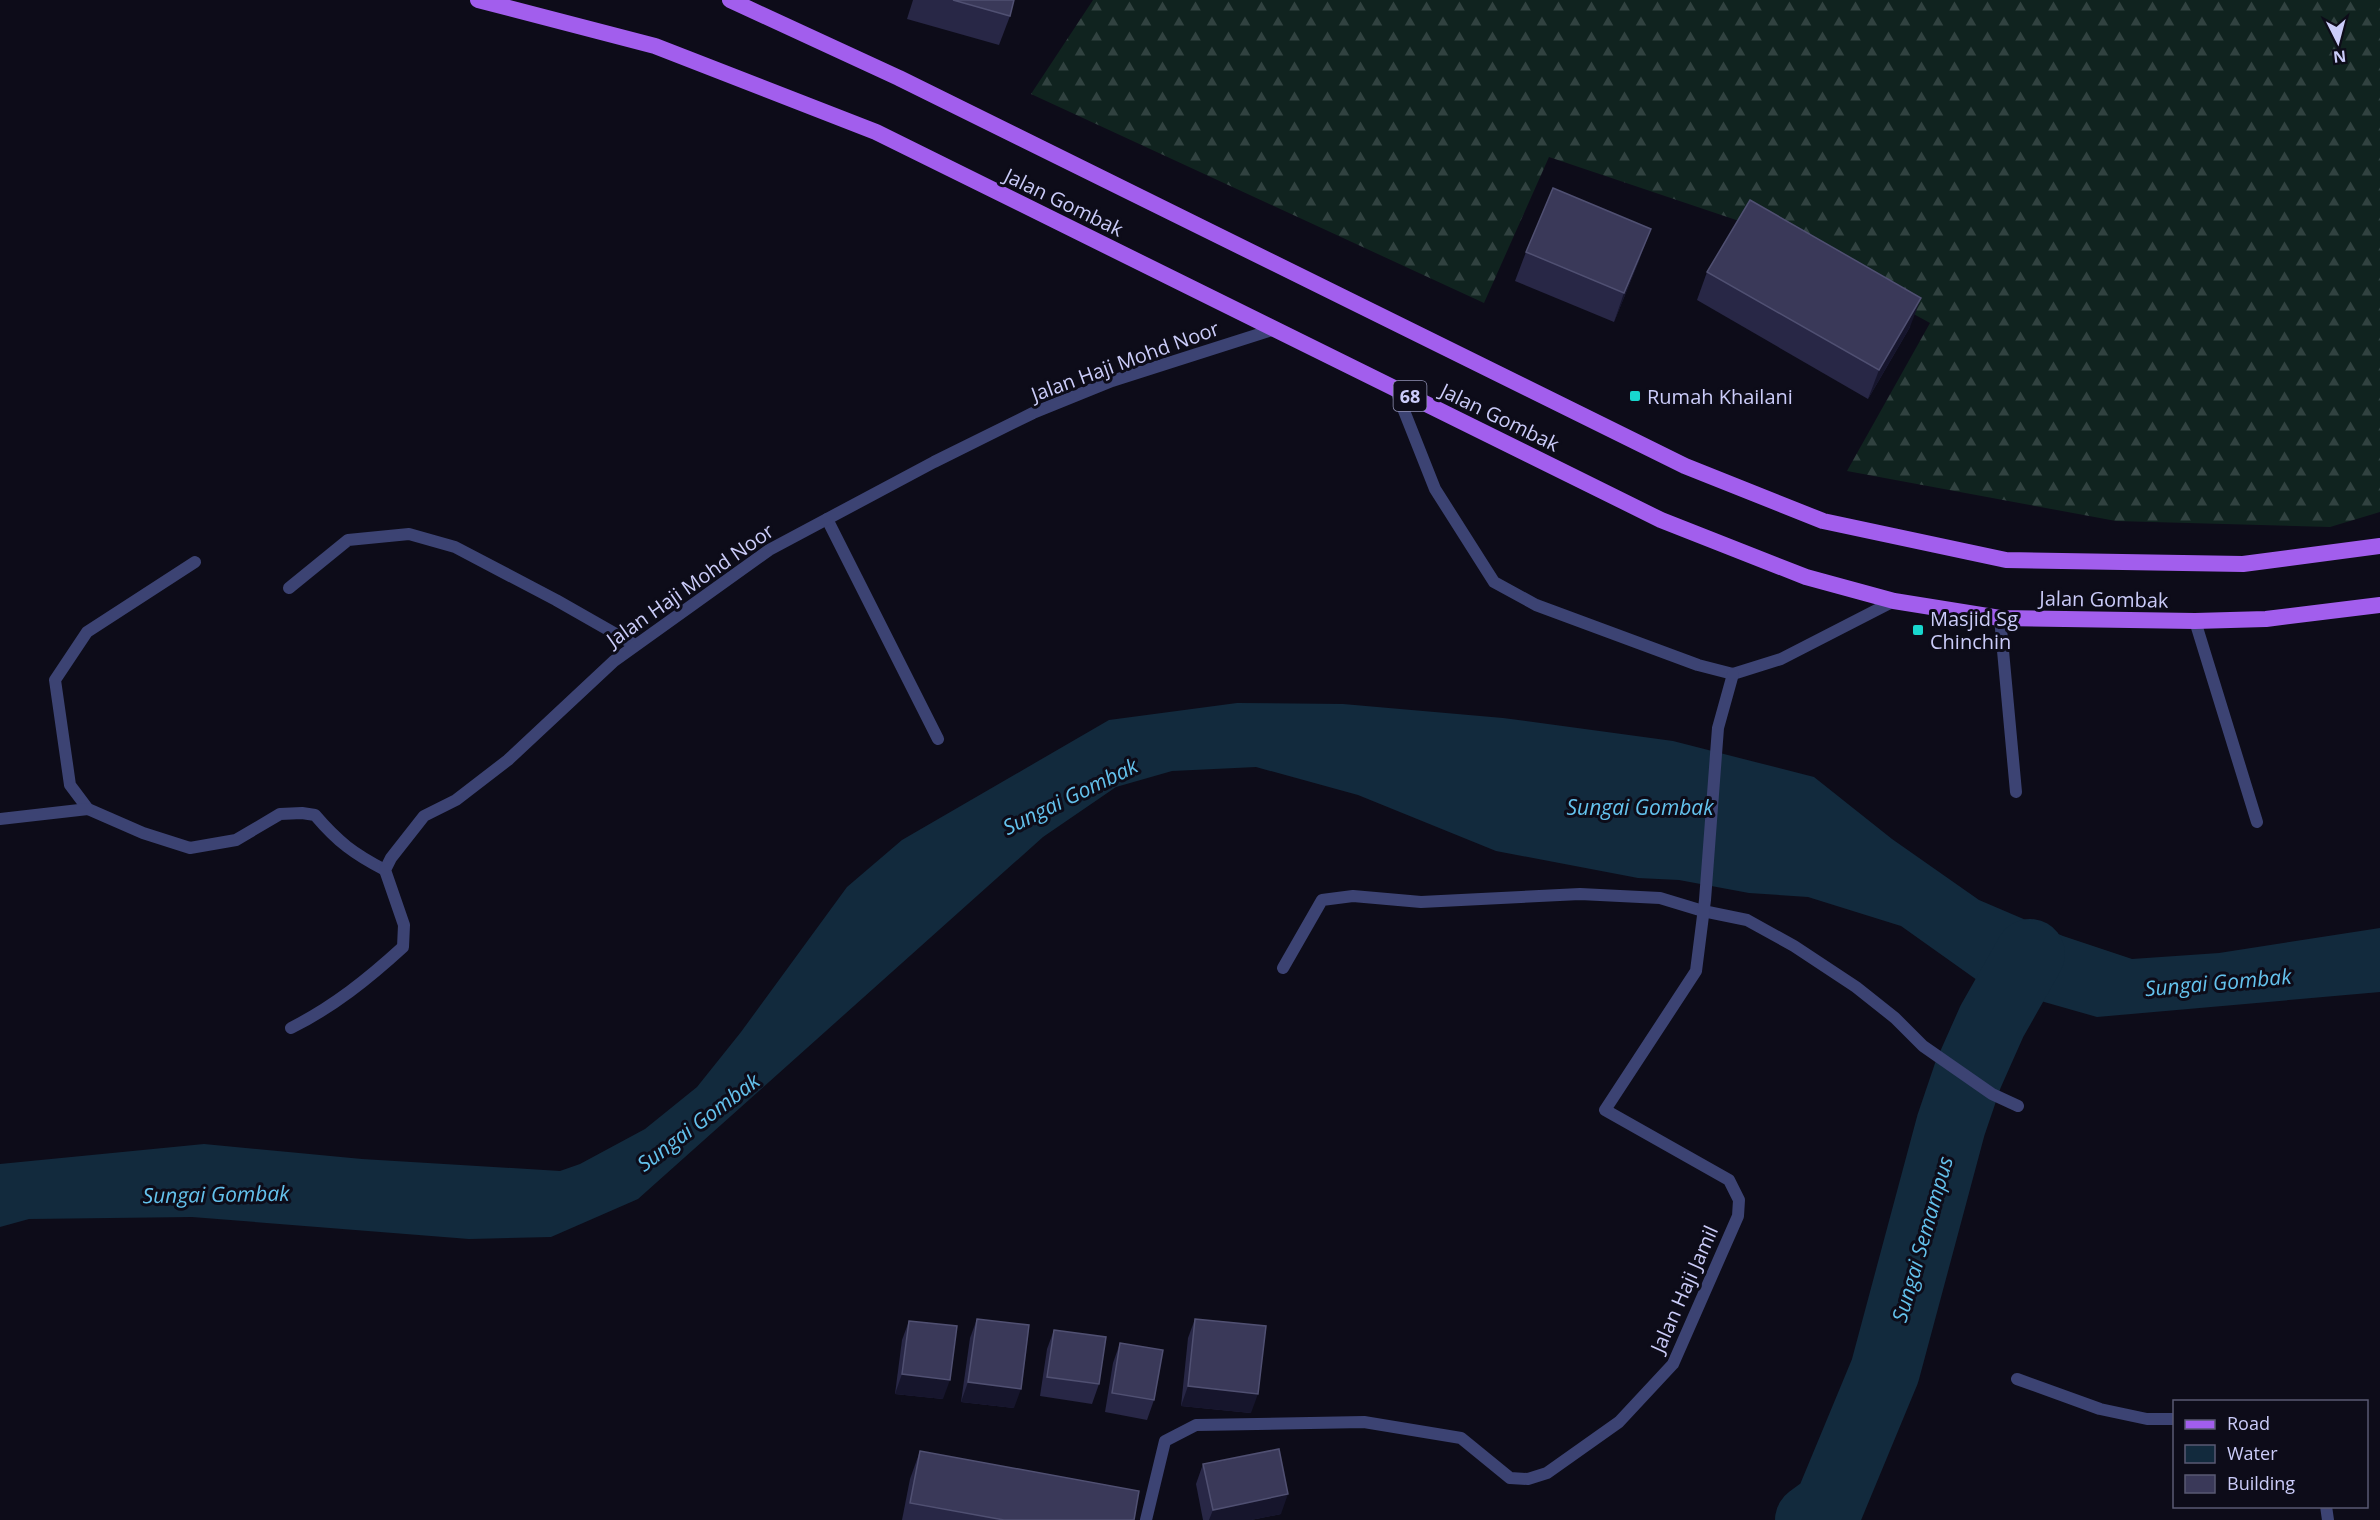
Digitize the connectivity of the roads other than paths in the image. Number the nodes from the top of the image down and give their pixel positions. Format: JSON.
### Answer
{"nodes":[{"id":1,"x":478,"y":0,"type":"edge"},
{"id":2,"x":730,"y":0,"type":"edge"},
{"id":3,"x":1275,"y":329,"type":"junction"},
{"id":4,"x":1395,"y":388,"type":"junction"},
{"id":5,"x":827,"y":519,"type":"junction"},
{"id":6,"x":2380,"y":546,"type":"edge"},
{"id":7,"x":195,"y":562,"type":"dead end"},
{"id":8,"x":289,"y":588,"type":"dead end"},
{"id":9,"x":1894,"y":601,"type":"junction"},
{"id":10,"x":2380,"y":605,"type":"edge"},
{"id":11,"x":2000,"y":618,"type":"junction"},
{"id":12,"x":2195,"y":621,"type":"junction"},
{"id":13,"x":635,"y":645,"type":"junction"},
{"id":14,"x":1733,"y":674,"type":"junction"},
{"id":15,"x":938,"y":739,"type":"dead end"},
{"id":16,"x":2016,"y":792,"type":"dead end"},
{"id":17,"x":88,"y":809,"type":"junction"},
{"id":18,"x":0,"y":819,"type":"edge"},
{"id":19,"x":2257,"y":822,"type":"dead end"},
{"id":20,"x":385,"y":870,"type":"junction"},
{"id":21,"x":1704,"y":906,"type":"junction"},
{"id":22,"x":1283,"y":969,"type":"dead end"},
{"id":23,"x":291,"y":1028,"type":"dead end"},
{"id":24,"x":2018,"y":1106,"type":"dead end"},
{"id":25,"x":2017,"y":1379,"type":"dead end"},
{"id":26,"x":2173,"y":1419,"type":"edge"},
{"id":27,"x":1146,"y":1520,"type":"edge"}],
"edges":[{"from":1,"to":3,"type":"main road","name":"Jalan Gombak","number":"68"},
{"from":2,"to":6,"type":"main road","name":"Jalan Gombak"},
{"from":3,"to":4,"type":"main road","name":"Jalan Gombak","number":"68"},
{"from":3,"to":5,"type":"street","name":"Jalan Haji Mohd Noor"},
{"from":4,"to":9,"type":"main road","name":"Jalan Gombak","number":"68"},
{"from":4,"to":14,"type":"street"},
{"from":5,"to":13,"type":"street","name":"Jalan Haji Mohd Noor"},
{"from":5,"to":15,"type":"street"},
{"from":7,"to":17,"type":"street"},
{"from":8,"to":13,"type":"street"},
{"from":9,"to":11,"type":"main road","name":"Jalan Gombak","number":"68"},
{"from":9,"to":14,"type":"street"},
{"from":10,"to":12,"type":"main road","name":"Jalan Gombak","number":"68"},
{"from":11,"to":12,"type":"main road","name":"Jalan Gombak","number":"68"},
{"from":11,"to":16,"type":"street"},
{"from":12,"to":19,"type":"street"},
{"from":13,"to":20,"type":"street","name":"Jalan Haji Mohd Noor"},
{"from":14,"to":21,"type":"street"},
{"from":17,"to":18,"type":"street"},
{"from":17,"to":20,"type":"street"},
{"from":20,"to":23,"type":"street"},
{"from":21,"to":22,"type":"street"},
{"from":21,"to":24,"type":"street"},
{"from":21,"to":27,"type":"street","name":"Jalan Haji Jamil"},
{"from":25,"to":26,"type":"street"}]}
